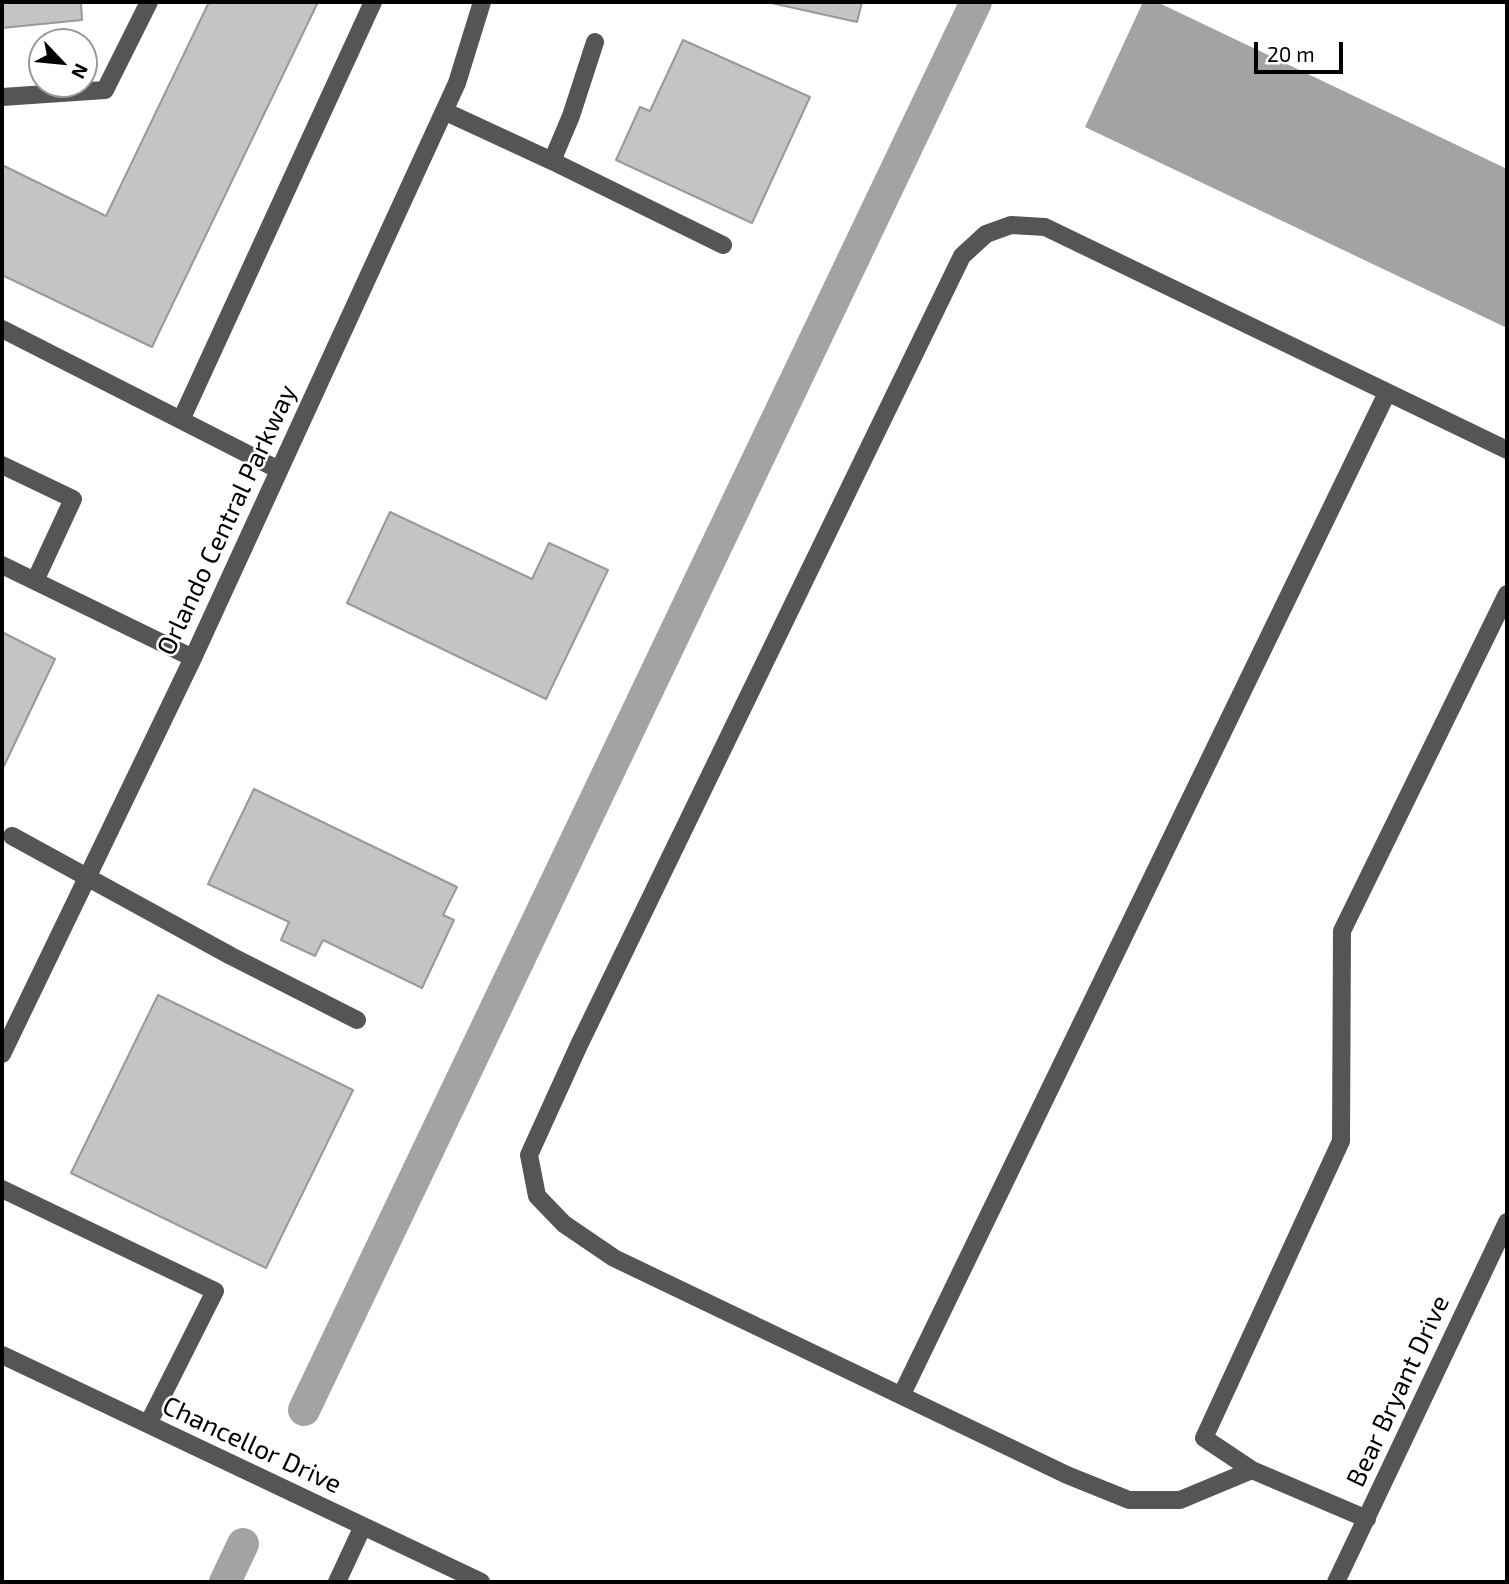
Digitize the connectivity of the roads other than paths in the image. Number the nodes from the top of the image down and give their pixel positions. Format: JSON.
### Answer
{"nodes":[{"id":1,"x":149,"y":2,"type":"edge"},
{"id":2,"x":373,"y":2,"type":"edge"},
{"id":3,"x":482,"y":2,"type":"edge"},
{"id":4,"x":595,"y":42,"type":"dead end"},
{"id":5,"x":2,"y":97,"type":"edge"},
{"id":6,"x":444,"y":111,"type":"junction"},
{"id":7,"x":552,"y":161,"type":"junction"},
{"id":8,"x":723,"y":245,"type":"dead end"},
{"id":9,"x":2,"y":330,"type":"edge"},
{"id":10,"x":1387,"y":393,"type":"junction"},
{"id":11,"x":181,"y":420,"type":"junction"},
{"id":12,"x":1507,"y":450,"type":"edge"},
{"id":13,"x":2,"y":465,"type":"edge"},
{"id":14,"x":279,"y":470,"type":"junction"},
{"id":15,"x":2,"y":565,"type":"edge"},
{"id":16,"x":35,"y":581,"type":"junction"},
{"id":17,"x":1507,"y":594,"type":"edge"},
{"id":18,"x":193,"y":658,"type":"junction"},
{"id":19,"x":12,"y":836,"type":"dead end"},
{"id":20,"x":88,"y":876,"type":"junction"},
{"id":21,"x":357,"y":1020,"type":"dead end"},
{"id":22,"x":2,"y":1054,"type":"edge"},
{"id":23,"x":2,"y":1189,"type":"edge"},
{"id":24,"x":1507,"y":1222,"type":"edge"},
{"id":25,"x":2,"y":1355,"type":"edge"},
{"id":26,"x":902,"y":1394,"type":"junction"},
{"id":27,"x":148,"y":1424,"type":"junction"},
{"id":28,"x":1252,"y":1470,"type":"junction"},
{"id":29,"x":1367,"y":1519,"type":"junction"},
{"id":30,"x":363,"y":1526,"type":"junction"},
{"id":31,"x":337,"y":1582,"type":"edge"},
{"id":32,"x":481,"y":1582,"type":"edge"},
{"id":33,"x":1336,"y":1582,"type":"edge"}],
"edges":[{"from":1,"to":5,"type":"street"},
{"from":2,"to":11,"type":"street"},
{"from":3,"to":6,"type":"street","name":"Orlando Central Parkway"},
{"from":4,"to":7,"type":"street"},
{"from":6,"to":7,"type":"street"},
{"from":6,"to":14,"type":"street","name":"Orlando Central Parkway"},
{"from":7,"to":8,"type":"street"},
{"from":9,"to":11,"type":"street"},
{"from":10,"to":12,"type":"street"},
{"from":10,"to":26,"type":"street"},
{"from":10,"to":26,"type":"street"},
{"from":11,"to":14,"type":"street"},
{"from":13,"to":16,"type":"street"},
{"from":14,"to":18,"type":"street","name":"Orlando Central Parkway"},
{"from":15,"to":16,"type":"street"},
{"from":16,"to":18,"type":"street"},
{"from":17,"to":28,"type":"street"},
{"from":18,"to":20,"type":"street","name":"Orlando Central Parkway"},
{"from":19,"to":20,"type":"street"},
{"from":20,"to":21,"type":"street"},
{"from":20,"to":22,"type":"street","name":"Orlando Central Parkway"},
{"from":23,"to":27,"type":"street"},
{"from":24,"to":29,"type":"street","name":"Bear Bryant Drive"},
{"from":25,"to":27,"type":"street","name":"Chancellor Drive"},
{"from":26,"to":28,"type":"street"},
{"from":27,"to":30,"type":"street","name":"Chancellor Drive"},
{"from":28,"to":29,"type":"street"},
{"from":29,"to":33,"type":"street","name":"Bear Bryant Drive"},
{"from":30,"to":31,"type":"street"},
{"from":30,"to":32,"type":"street","name":"Chancellor Drive"}]}
